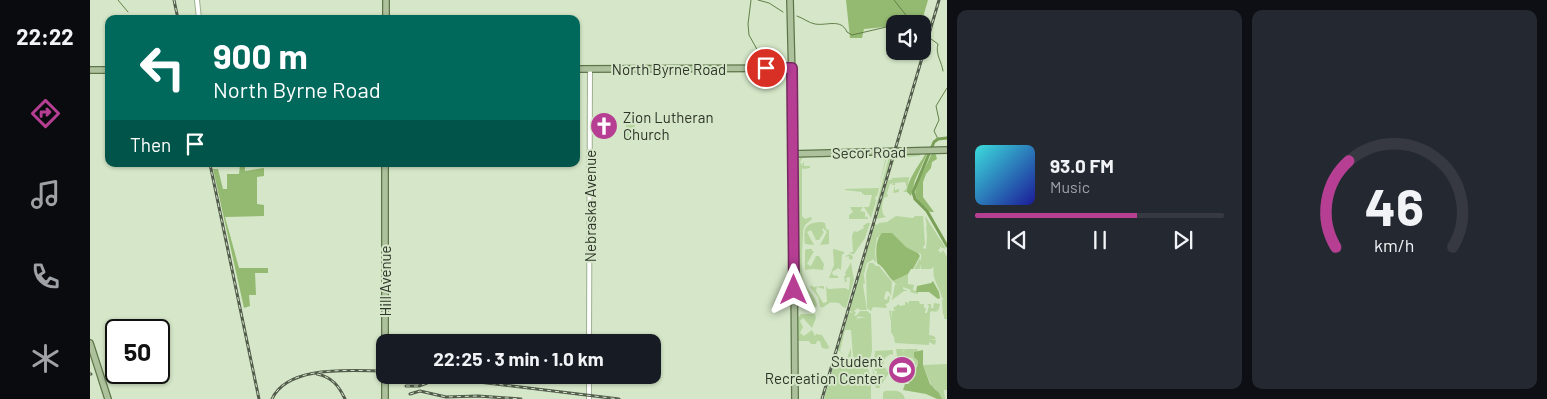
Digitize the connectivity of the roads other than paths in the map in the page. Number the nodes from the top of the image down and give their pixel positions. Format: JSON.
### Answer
{"nodes":[{"id":1,"x":197,"y":0,"type":"edge"},
{"id":2,"x":386,"y":0,"type":"edge"},
{"id":3,"x":790,"y":0,"type":"edge"},
{"id":4,"x":199,"y":15,"type":"edge"},
{"id":5,"x":386,"y":15,"type":"edge"},
{"id":6,"x":790,"y":68,"type":"junction"},
{"id":7,"x":580,"y":69,"type":"edge"},
{"id":8,"x":590,"y":69,"type":"junction"},
{"id":9,"x":90,"y":70,"type":"edge"},
{"id":10,"x":105,"y":70,"type":"edge"},
{"id":11,"x":947,"y":150,"type":"edge"},
{"id":12,"x":792,"y":154,"type":"junction"},
{"id":13,"x":804,"y":154,"type":"junction"},
{"id":14,"x":793,"y":166,"type":"junction"},
{"id":15,"x":385,"y":167,"type":"edge"},
{"id":16,"x":792,"y":200,"type":"junction"},
{"id":17,"x":791,"y":247,"type":"junction"},
{"id":18,"x":794,"y":263,"type":"junction"},
{"id":19,"x":589,"y":334,"type":"edge"},
{"id":20,"x":90,"y":343,"type":"edge"},
{"id":21,"x":792,"y":357,"type":"junction"},
{"id":22,"x":794,"y":374,"type":"junction"},
{"id":23,"x":589,"y":384,"type":"edge"},
{"id":24,"x":108,"y":399,"type":"edge"},
{"id":25,"x":384,"y":399,"type":"edge"},
{"id":26,"x":589,"y":399,"type":"edge"},
{"id":27,"x":793,"y":399,"type":"edge"}],
"edges":[{"from":1,"to":4,"type":"street"},
{"from":2,"to":5,"type":"main road"},
{"from":3,"to":6,"type":"main road"},
{"from":6,"to":8,"type":"main road","name":"North Byrne Road"},
{"from":6,"to":12,"type":"main road"},
{"from":7,"to":8,"type":"main road","name":"North Byrne Road"},
{"from":8,"to":19,"type":"street","name":"Nebraska Avenue"},
{"from":9,"to":10,"type":"main road"},
{"from":11,"to":13,"type":"main road","name":"Secor Road"},
{"from":12,"to":13,"type":"main road","name":"Secor Road"},
{"from":12,"to":14,"type":"main road"},
{"from":12,"to":16,"type":"main road"},
{"from":13,"to":14,"type":"main road"},
{"from":14,"to":16,"type":"main road"},
{"from":15,"to":25,"type":"main road","name":"Hill Avenue"},
{"from":16,"to":17,"type":"main road"},
{"from":16,"to":18,"type":"main road"},
{"from":17,"to":18,"type":"main road"},
{"from":17,"to":21,"type":"main road"},
{"from":18,"to":22,"type":"main road"},
{"from":20,"to":24,"type":"main road"},
{"from":21,"to":22,"type":"main road"},
{"from":21,"to":27,"type":"main road"},
{"from":22,"to":27,"type":"main road"},
{"from":23,"to":26,"type":"street"}]}
